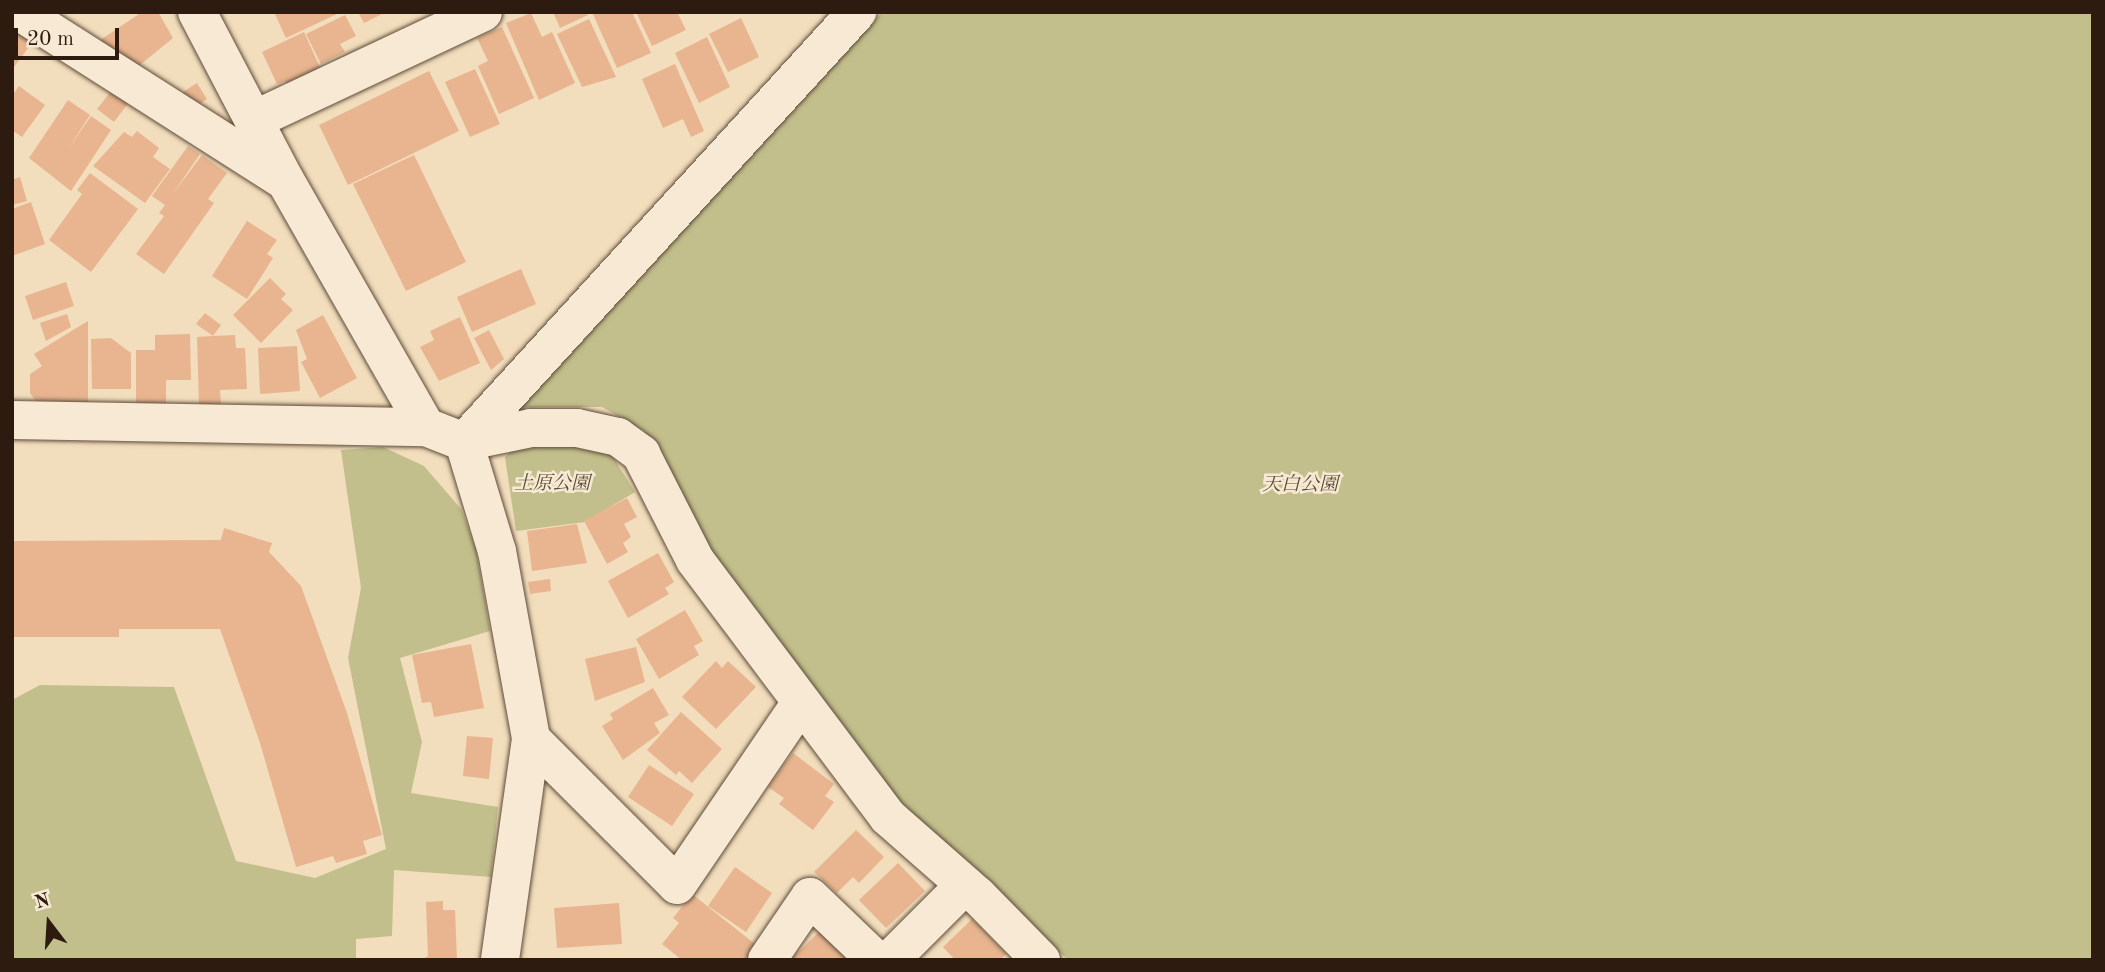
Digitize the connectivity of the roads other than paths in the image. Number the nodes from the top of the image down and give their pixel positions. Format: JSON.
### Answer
{"nodes":[{"id":1,"x":20,"y":12,"type":"edge"},
{"id":2,"x":197,"y":12,"type":"edge"},
{"id":3,"x":483,"y":12,"type":"edge"},
{"id":4,"x":857,"y":12,"type":"edge"},
{"id":5,"x":254,"y":120,"type":"junction"},
{"id":6,"x":285,"y":180,"type":"junction"},
{"id":7,"x":14,"y":415,"type":"edge"},
{"id":8,"x":426,"y":427,"type":"junction"},
{"id":9,"x":464,"y":442,"type":"junction"},
{"id":10,"x":800,"y":704,"type":"junction"},
{"id":11,"x":531,"y":738,"type":"junction"},
{"id":12,"x":965,"y":884,"type":"junction"},
{"id":13,"x":500,"y":960,"type":"edge"},
{"id":14,"x":767,"y":960,"type":"edge"},
{"id":15,"x":876,"y":960,"type":"edge"},
{"id":16,"x":890,"y":960,"type":"edge"},
{"id":17,"x":1041,"y":960,"type":"edge"}],
"edges":[{"from":1,"to":6,"type":"street"},
{"from":2,"to":5,"type":"street"},
{"from":3,"to":5,"type":"street"},
{"from":4,"to":9,"type":"street"},
{"from":5,"to":6,"type":"street"},
{"from":6,"to":8,"type":"street"},
{"from":7,"to":8,"type":"street"},
{"from":8,"to":9,"type":"street"},
{"from":9,"to":10,"type":"street"},
{"from":9,"to":11,"type":"street"},
{"from":10,"to":11,"type":"street"},
{"from":10,"to":12,"type":"street"},
{"from":11,"to":13,"type":"street"},
{"from":12,"to":16,"type":"street"},
{"from":12,"to":17,"type":"street"},
{"from":14,"to":15,"type":"street"}]}
